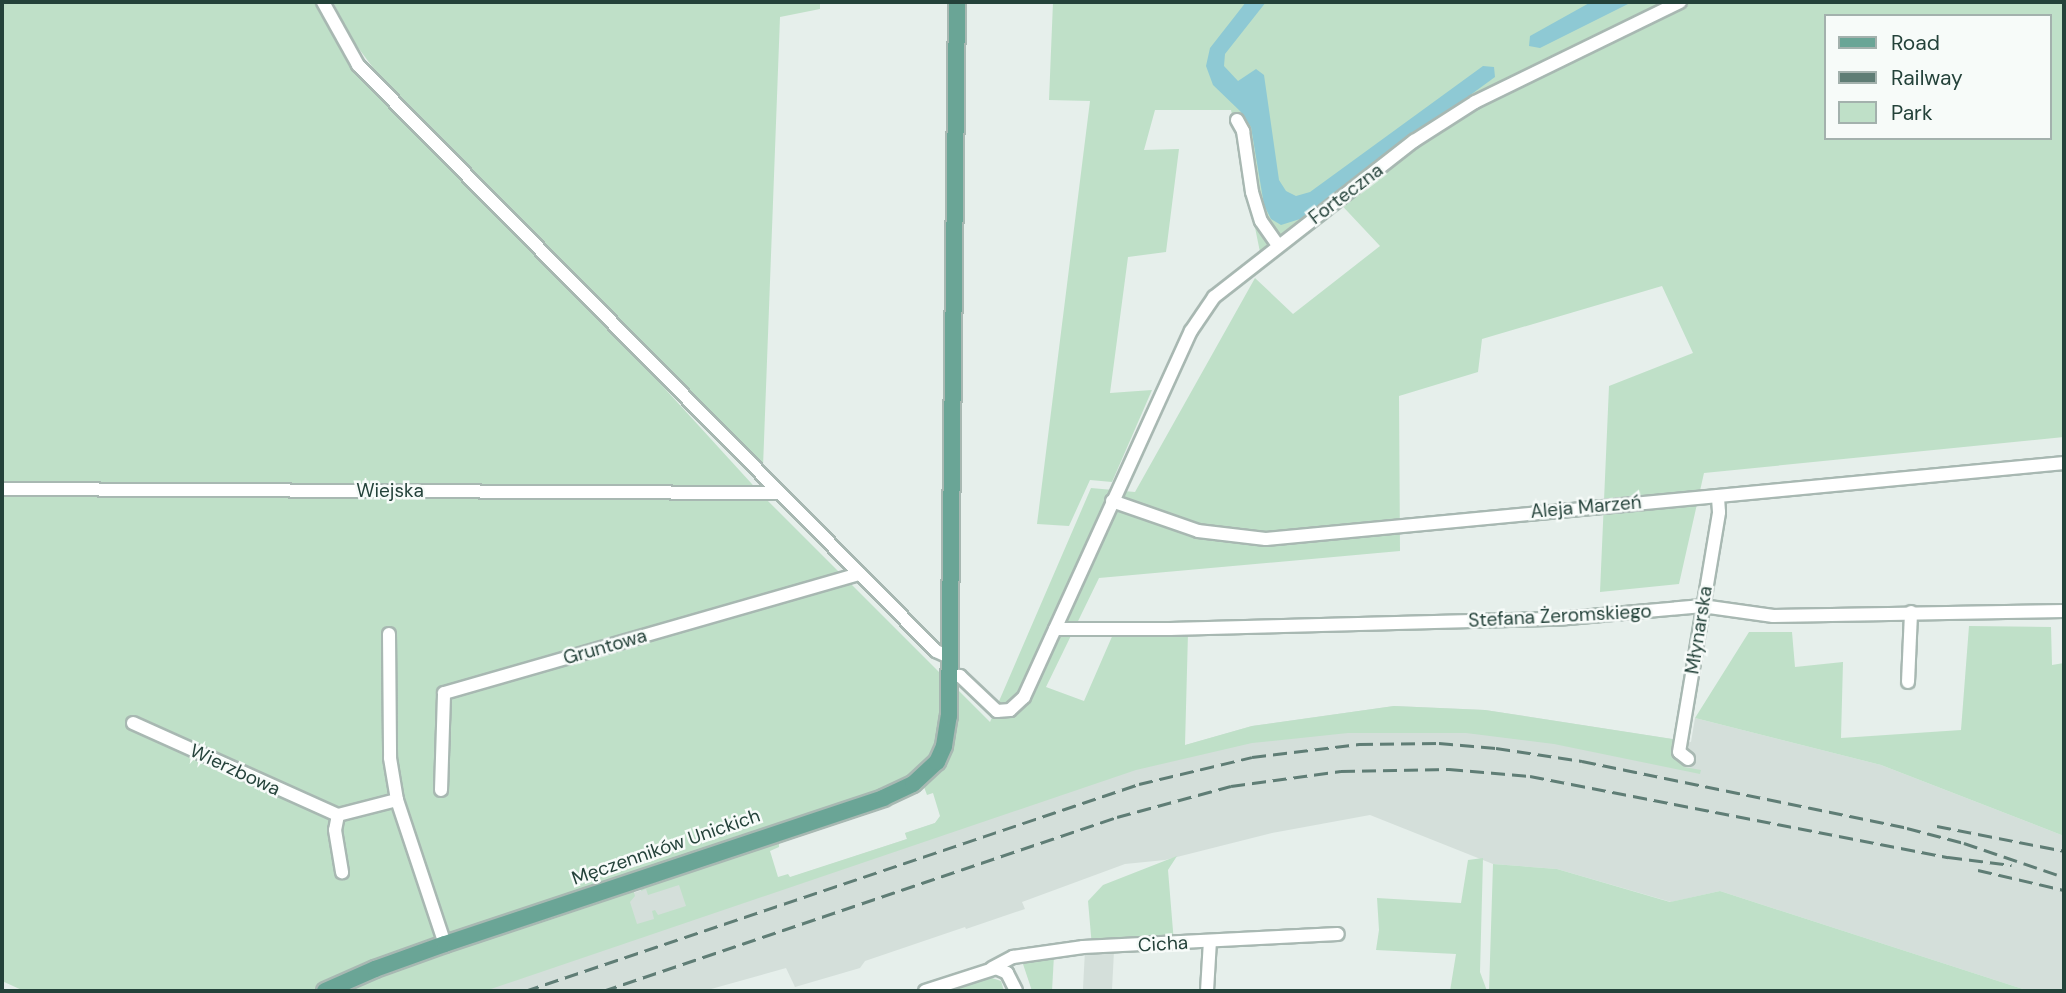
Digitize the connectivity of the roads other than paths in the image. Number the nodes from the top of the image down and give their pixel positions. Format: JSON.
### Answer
{"nodes":[{"id":1,"x":323,"y":2,"type":"edge"},
{"id":2,"x":957,"y":2,"type":"edge"},
{"id":3,"x":1680,"y":2,"type":"edge"},
{"id":4,"x":1237,"y":120,"type":"dead end"},
{"id":5,"x":1278,"y":245,"type":"junction"},
{"id":6,"x":2064,"y":463,"type":"edge"},
{"id":7,"x":2,"y":489,"type":"edge"},
{"id":8,"x":778,"y":493,"type":"junction"},
{"id":9,"x":1114,"y":496,"type":"junction"},
{"id":10,"x":1718,"y":496,"type":"junction"},
{"id":11,"x":859,"y":574,"type":"junction"},
{"id":12,"x":1702,"y":606,"type":"junction"},
{"id":13,"x":2064,"y":611,"type":"edge"},
{"id":14,"x":1911,"y":612,"type":"junction"},
{"id":15,"x":1055,"y":629,"type":"junction"},
{"id":16,"x":389,"y":634,"type":"dead end"},
{"id":17,"x":949,"y":657,"type":"junction"},
{"id":18,"x":949,"y":678,"type":"junction"},
{"id":19,"x":1908,"y":682,"type":"dead end"},
{"id":20,"x":133,"y":723,"type":"dead end"},
{"id":21,"x":1688,"y":759,"type":"dead end"},
{"id":22,"x":441,"y":790,"type":"dead end"},
{"id":23,"x":397,"y":800,"type":"junction"},
{"id":24,"x":338,"y":815,"type":"junction"},
{"id":25,"x":342,"y":872,"type":"dead end"},
{"id":26,"x":1338,"y":934,"type":"dead end"},
{"id":27,"x":1210,"y":942,"type":"junction"},
{"id":28,"x":445,"y":944,"type":"junction"},
{"id":29,"x":992,"y":968,"type":"junction"},
{"id":30,"x":325,"y":991,"type":"edge"},
{"id":31,"x":925,"y":991,"type":"edge"},
{"id":32,"x":1017,"y":991,"type":"edge"},
{"id":33,"x":1207,"y":991,"type":"edge"}],
"edges":[{"from":1,"to":8,"type":"street"},
{"from":2,"to":17,"type":"main road","name":"Męczenników Unickich"},
{"from":3,"to":5,"type":"street","name":"Forteczna"},
{"from":4,"to":5,"type":"street"},
{"from":5,"to":9,"type":"street","name":"Forteczna"},
{"from":6,"to":10,"type":"street","name":"Aleja Marzeń"},
{"from":7,"to":8,"type":"street","name":"Wiejska"},
{"from":8,"to":11,"type":"street"},
{"from":9,"to":10,"type":"street","name":"Aleja Marzeń"},
{"from":9,"to":15,"type":"street","name":"Forteczna"},
{"from":10,"to":12,"type":"street","name":"Młynarska"},
{"from":11,"to":17,"type":"street"},
{"from":11,"to":22,"type":"street","name":"Gruntowa"},
{"from":12,"to":14,"type":"street","name":"Stefana Żeromskiego"},
{"from":12,"to":15,"type":"street","name":"Stefana Żeromskiego"},
{"from":12,"to":21,"type":"street","name":"Młynarska"},
{"from":13,"to":14,"type":"street","name":"Stefana Żeromskiego"},
{"from":14,"to":19,"type":"street"},
{"from":15,"to":18,"type":"street","name":"Forteczna"},
{"from":16,"to":23,"type":"street"},
{"from":17,"to":18,"type":"main road","name":"Męczenników Unickich"},
{"from":18,"to":28,"type":"main road","name":"Męczenników Unickich"},
{"from":20,"to":24,"type":"street","name":"Wierzbowa"},
{"from":23,"to":24,"type":"street"},
{"from":23,"to":28,"type":"street"},
{"from":24,"to":25,"type":"street"},
{"from":26,"to":27,"type":"street","name":"Cicha"},
{"from":27,"to":29,"type":"street","name":"Cicha"},
{"from":27,"to":33,"type":"street"},
{"from":28,"to":30,"type":"main road","name":"Męczenników Unickich"},
{"from":29,"to":31,"type":"street","name":"Cicha"},
{"from":29,"to":32,"type":"street"}]}
